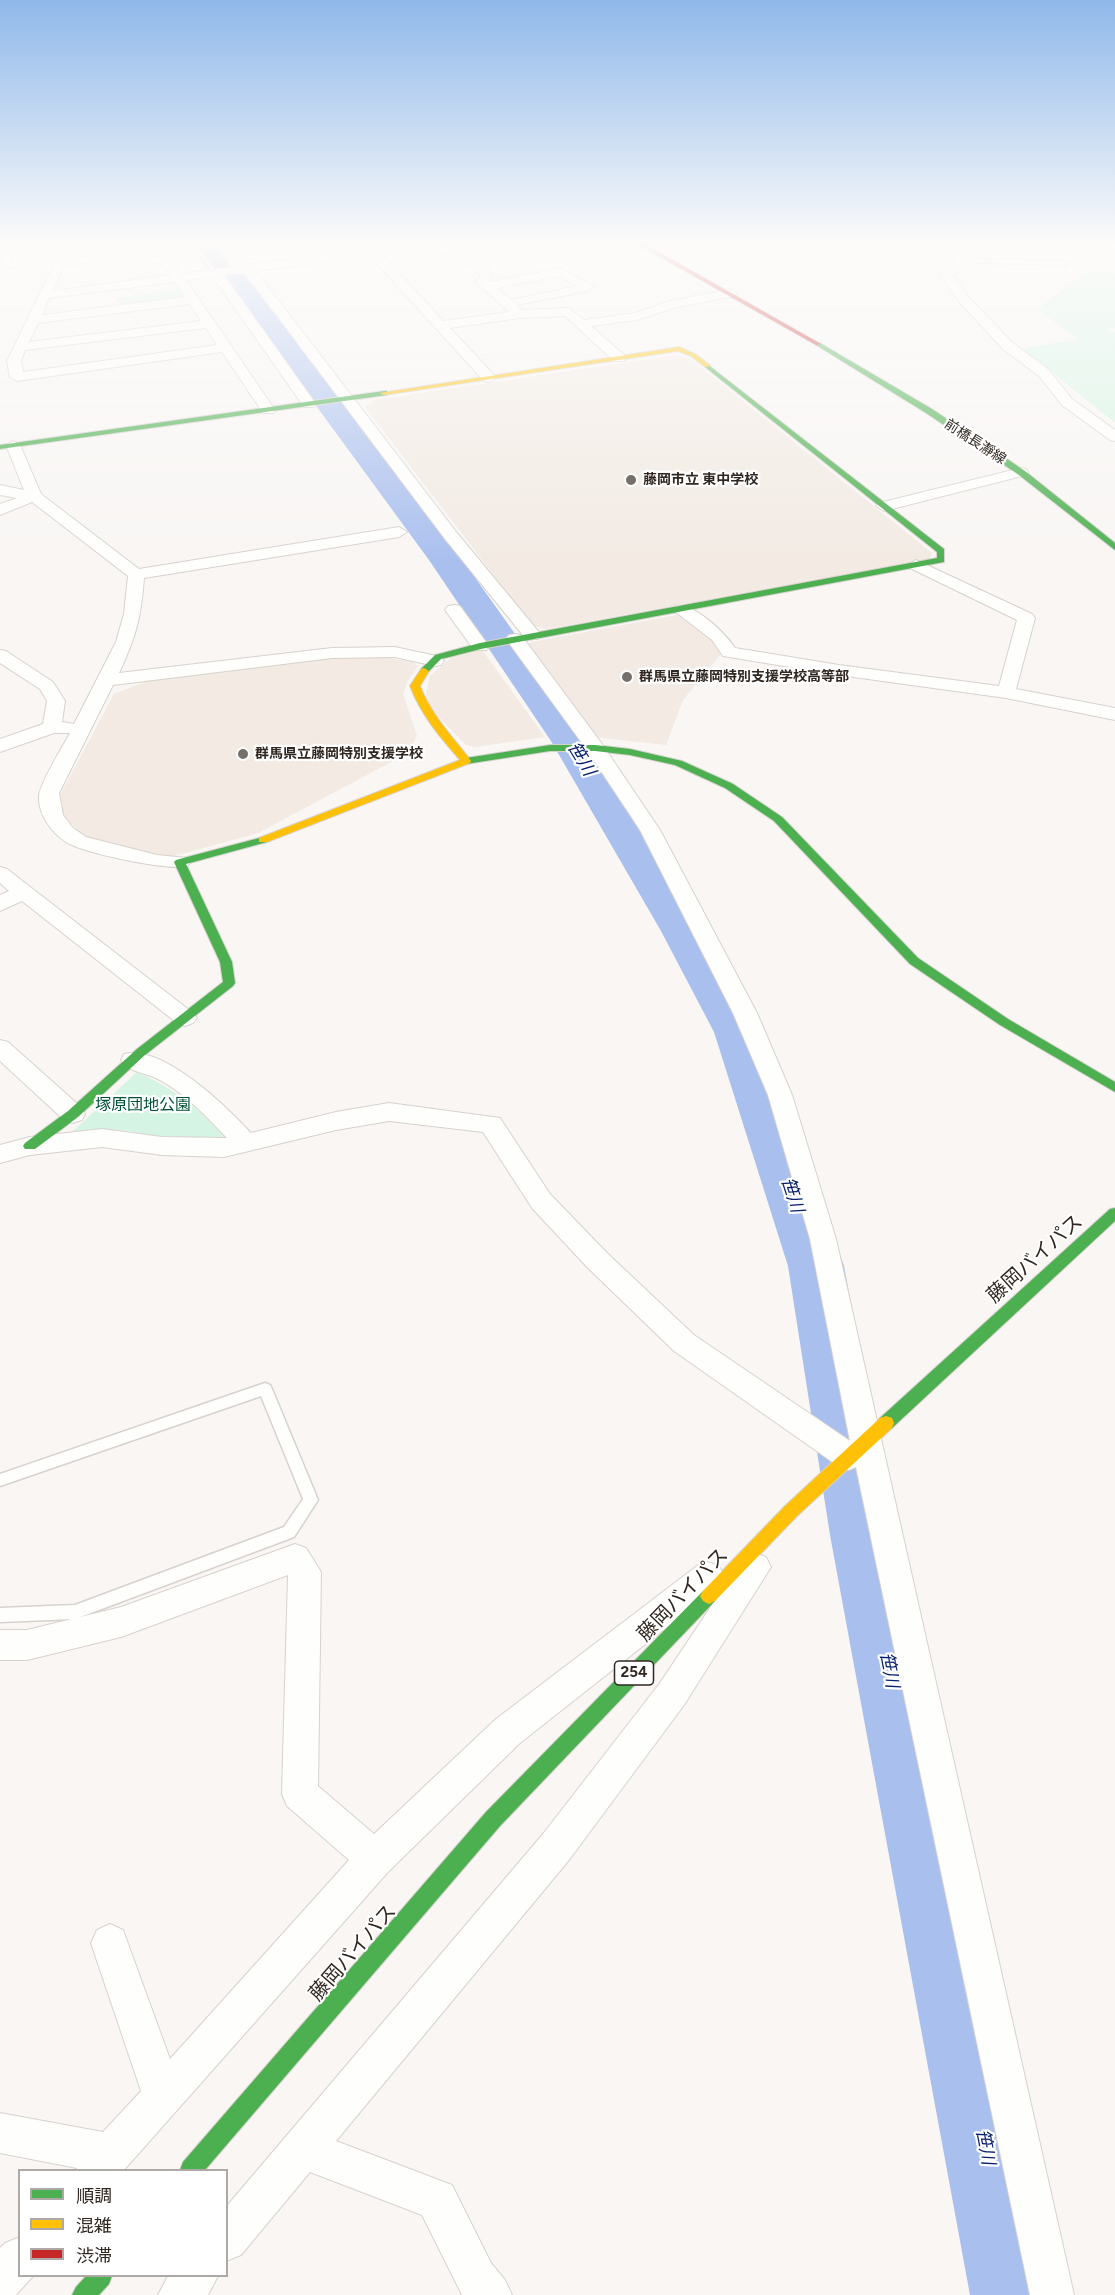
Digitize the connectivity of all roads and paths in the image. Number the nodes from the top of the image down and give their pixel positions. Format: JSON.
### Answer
{"nodes":[{"id":1,"x":20,"y":350,"type":"edge"},
{"id":2,"x":210,"y":350,"type":"edge"},
{"id":3,"x":226,"y":350,"type":"edge"},
{"id":4,"x":273,"y":350,"type":"edge"},
{"id":5,"x":306,"y":350,"type":"edge"},
{"id":6,"x":464,"y":350,"type":"edge"},
{"id":7,"x":610,"y":350,"type":"edge"},
{"id":8,"x":673,"y":350,"type":"edge"},
{"id":9,"x":682,"y":350,"type":"edge"},
{"id":10,"x":827,"y":350,"type":"edge"},
{"id":11,"x":1013,"y":350,"type":"edge"},
{"id":12,"x":619,"y":358,"type":"junction"},
{"id":13,"x":489,"y":378,"type":"junction"},
{"id":14,"x":341,"y":400,"type":"junction"},
{"id":15,"x":312,"y":404,"type":"junction"},
{"id":16,"x":268,"y":411,"type":"junction"},
{"id":17,"x":1115,"y":437,"type":"edge"},
{"id":18,"x":6,"y":446,"type":"edge"},
{"id":19,"x":1021,"y":472,"type":"junction"},
{"id":20,"x":0,"y":490,"type":"edge"},
{"id":21,"x":34,"y":496,"type":"junction"},
{"id":22,"x":884,"y":506,"type":"junction"},
{"id":23,"x":0,"y":510,"type":"edge"},
{"id":24,"x":399,"y":532,"type":"dead end"},
{"id":25,"x":1115,"y":547,"type":"edge"},
{"id":26,"x":916,"y":565,"type":"junction"},
{"id":27,"x":136,"y":574,"type":"junction"},
{"id":28,"x":454,"y":610,"type":"dead end"},
{"id":29,"x":682,"y":610,"type":"junction"},
{"id":30,"x":524,"y":637,"type":"junction"},
{"id":31,"x":480,"y":646,"type":"junction"},
{"id":32,"x":0,"y":655,"type":"edge"},
{"id":33,"x":435,"y":661,"type":"junction"},
{"id":34,"x":106,"y":680,"type":"junction"},
{"id":35,"x":1006,"y":692,"type":"junction"},
{"id":36,"x":1115,"y":714,"type":"edge"},
{"id":37,"x":52,"y":727,"type":"junction"},
{"id":38,"x":80,"y":729,"type":"junction"},
{"id":39,"x":0,"y":746,"type":"edge"},
{"id":40,"x":595,"y":748,"type":"junction"},
{"id":41,"x":466,"y":762,"type":"junction"},
{"id":42,"x":180,"y":862,"type":"junction"},
{"id":43,"x":0,"y":873,"type":"edge"},
{"id":44,"x":23,"y":892,"type":"junction"},
{"id":45,"x":0,"y":904,"type":"edge"},
{"id":46,"x":185,"y":1018,"type":"junction"},
{"id":47,"x":0,"y":1048,"type":"edge"},
{"id":48,"x":133,"y":1060,"type":"junction"},
{"id":49,"x":1115,"y":1088,"type":"edge"},
{"id":50,"x":73,"y":1114,"type":"junction"},
{"id":51,"x":246,"y":1143,"type":"junction"},
{"id":52,"x":30,"y":1146,"type":"junction"},
{"id":53,"x":0,"y":1154,"type":"edge"},
{"id":54,"x":1115,"y":1213,"type":"edge"},
{"id":55,"x":857,"y":1449,"type":"junction"},
{"id":56,"x":0,"y":1479,"type":"edge"},
{"id":57,"x":791,"y":1511,"type":"junction"},
{"id":58,"x":0,"y":1615,"type":"edge"},
{"id":59,"x":0,"y":1645,"type":"edge"},
{"id":60,"x":375,"y":1859,"type":"junction"},
{"id":61,"x":110,"y":1943,"type":"dead end"},
{"id":62,"x":163,"y":2097,"type":"junction"},
{"id":63,"x":0,"y":2133,"type":"edge"},
{"id":64,"x":303,"y":2149,"type":"junction"},
{"id":65,"x":104,"y":2162,"type":"edge"},
{"id":66,"x":192,"y":2169,"type":"edge"},
{"id":67,"x":228,"y":2238,"type":"edge"},
{"id":68,"x":18,"y":2260,"type":"edge"},
{"id":69,"x":100,"y":2277,"type":"edge"},
{"id":70,"x":195,"y":2277,"type":"edge"},
{"id":71,"x":0,"y":2280,"type":"edge"},
{"id":72,"x":84,"y":2295,"type":"edge"},
{"id":73,"x":180,"y":2295,"type":"edge"},
{"id":74,"x":490,"y":2295,"type":"edge"},
{"id":75,"x":1052,"y":2295,"type":"edge"}],
"edges":[{"from":1,"to":2,"type":"street"},
{"from":3,"to":16,"type":"street"},
{"from":4,"to":15,"type":"street"},
{"from":5,"to":14,"type":"street"},
{"from":6,"to":13,"type":"street"},
{"from":7,"to":12,"type":"street"},
{"from":8,"to":12,"type":"main road"},
{"from":9,"to":22,"type":"main road"},
{"from":10,"to":19,"type":"main road","name":"前橋長瀞線"},
{"from":11,"to":17,"type":"street"},
{"from":12,"to":13,"type":"main road"},
{"from":13,"to":14,"type":"main road"},
{"from":14,"to":15,"type":"main road"},
{"from":14,"to":30,"type":"street"},
{"from":15,"to":16,"type":"main road"},
{"from":16,"to":18,"type":"main road"},
{"from":18,"to":21,"type":"street"},
{"from":19,"to":22,"type":"street"},
{"from":19,"to":25,"type":"main road","name":"前橋長瀞線"},
{"from":20,"to":21,"type":"street"},
{"from":21,"to":23,"type":"street"},
{"from":21,"to":27,"type":"street"},
{"from":22,"to":26,"type":"main road"},
{"from":24,"to":27,"type":"street"},
{"from":26,"to":29,"type":"main road"},
{"from":26,"to":35,"type":"street"},
{"from":27,"to":34,"type":"street"},
{"from":28,"to":31,"type":"street"},
{"from":29,"to":30,"type":"main road"},
{"from":29,"to":35,"type":"street"},
{"from":30,"to":31,"type":"main road"},
{"from":30,"to":40,"type":"street"},
{"from":31,"to":33,"type":"main road"},
{"from":32,"to":37,"type":"street"},
{"from":33,"to":34,"type":"street"},
{"from":33,"to":41,"type":"main road"},
{"from":34,"to":38,"type":"street"},
{"from":35,"to":36,"type":"street"},
{"from":37,"to":38,"type":"street"},
{"from":37,"to":39,"type":"street"},
{"from":38,"to":42,"type":"street"},
{"from":40,"to":41,"type":"main road"},
{"from":40,"to":49,"type":"main road"},
{"from":40,"to":55,"type":"street"},
{"from":41,"to":42,"type":"main road"},
{"from":42,"to":46,"type":"main road"},
{"from":43,"to":44,"type":"street"},
{"from":44,"to":45,"type":"street"},
{"from":44,"to":46,"type":"street"},
{"from":46,"to":48,"type":"main road"},
{"from":47,"to":50,"type":"street"},
{"from":48,"to":50,"type":"main road"},
{"from":48,"to":51,"type":"street"},
{"from":50,"to":52,"type":"main road"},
{"from":51,"to":52,"type":"street"},
{"from":51,"to":55,"type":"street"},
{"from":52,"to":53,"type":"street"},
{"from":54,"to":55,"type":"main road","name":"藤岡バイパス","number":"254"},
{"from":55,"to":57,"type":"main road","name":"藤岡バイパス","number":"254"},
{"from":55,"to":75,"type":"street"},
{"from":56,"to":58,"type":"lane"},
{"from":57,"to":60,"type":"street"},
{"from":57,"to":64,"type":"street"},
{"from":57,"to":66,"type":"main road","name":"藤岡バイパス","number":"254"},
{"from":59,"to":60,"type":"street"},
{"from":60,"to":62,"type":"street"},
{"from":61,"to":62,"type":"street"},
{"from":62,"to":65,"type":"street"},
{"from":63,"to":65,"type":"street"},
{"from":64,"to":67,"type":"street"},
{"from":64,"to":74,"type":"street"},
{"from":68,"to":71,"type":"street"},
{"from":69,"to":72,"type":"main road"},
{"from":70,"to":73,"type":"street"}]}
